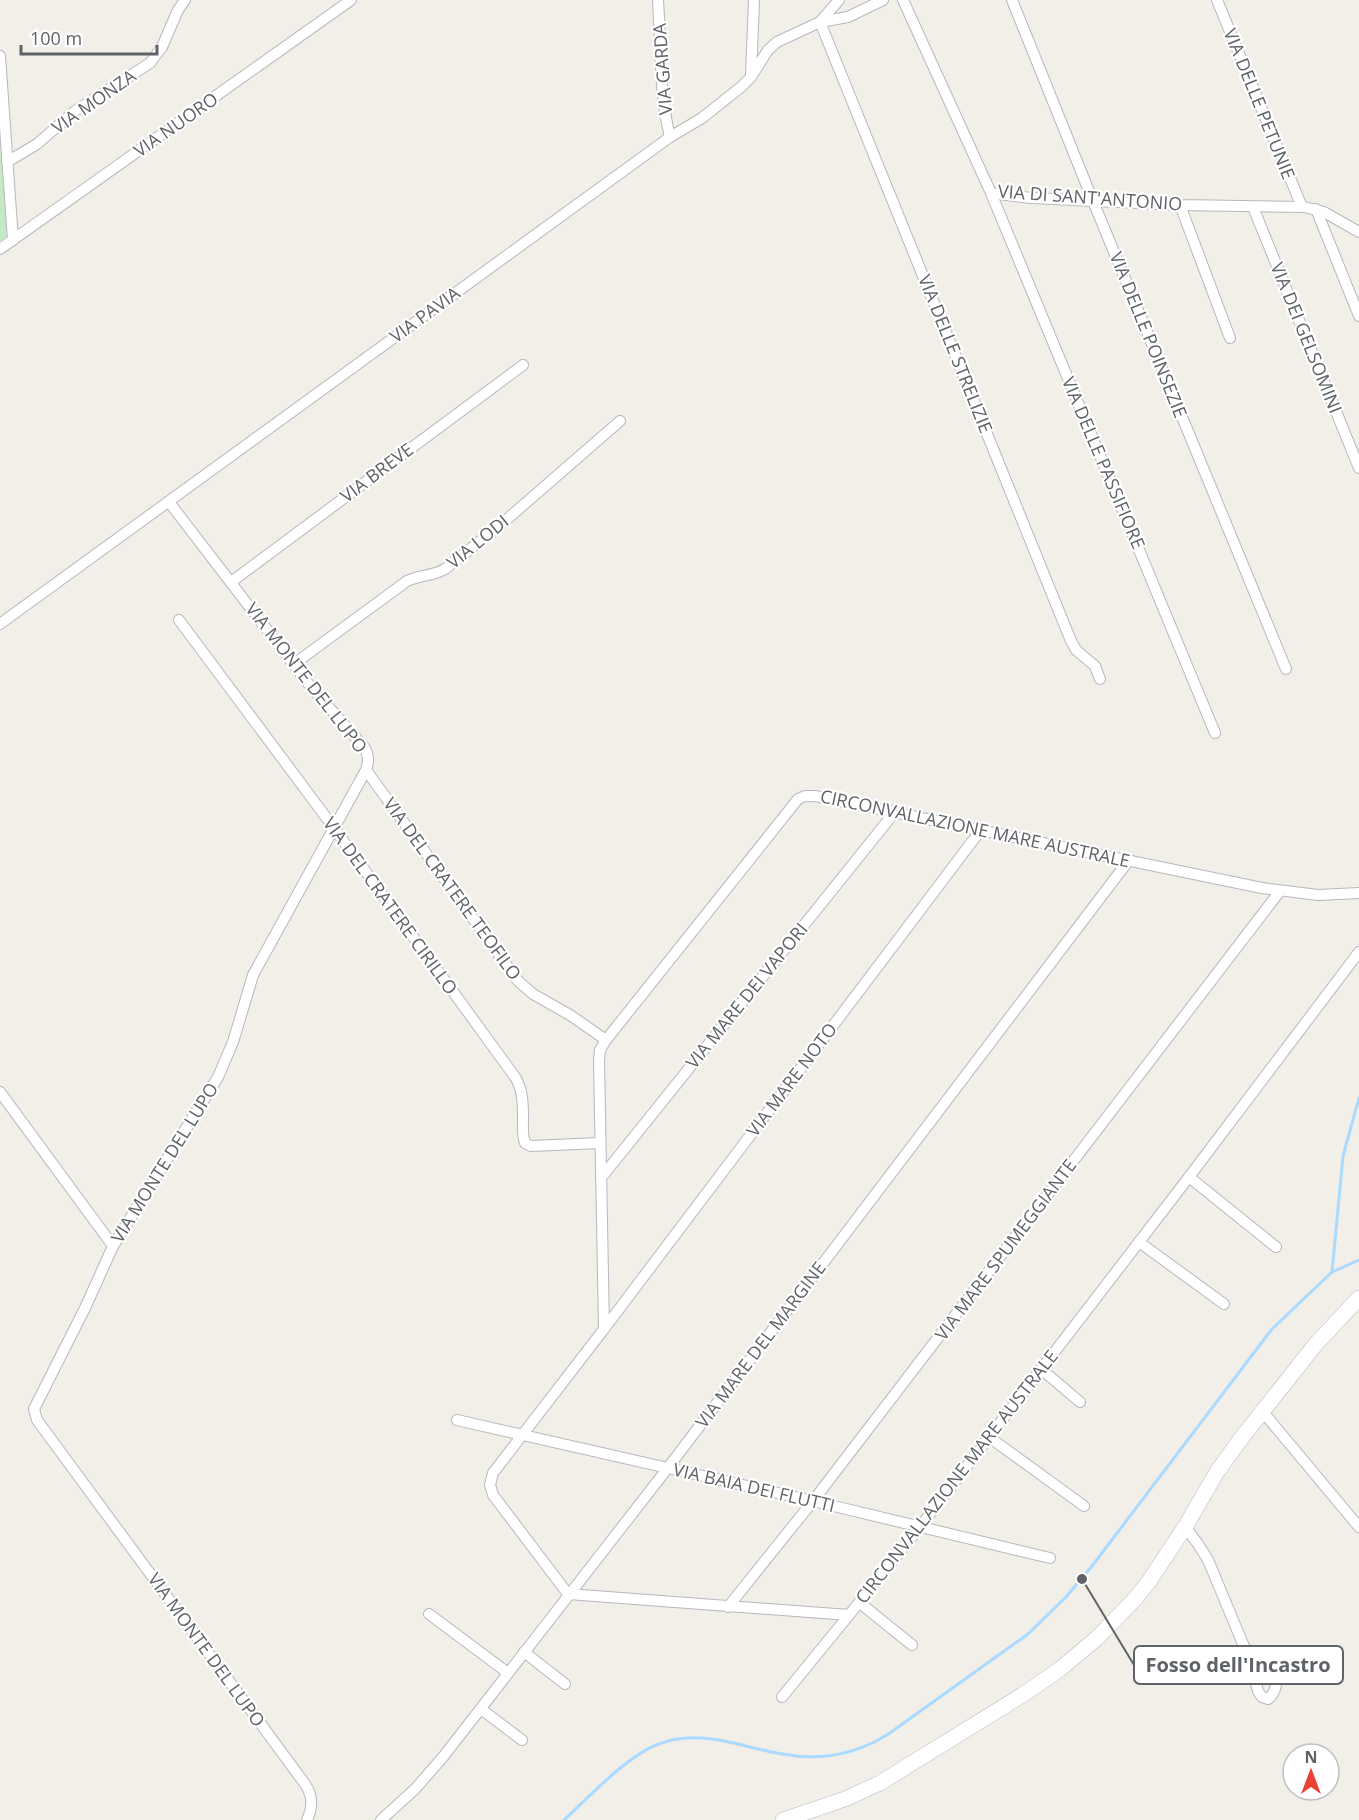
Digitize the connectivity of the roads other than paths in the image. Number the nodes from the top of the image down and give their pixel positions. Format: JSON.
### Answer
{"nodes":[{"id":1,"x":185,"y":0,"type":"edge"},
{"id":2,"x":351,"y":0,"type":"edge"},
{"id":3,"x":658,"y":0,"type":"edge"},
{"id":4,"x":754,"y":0,"type":"edge"},
{"id":5,"x":839,"y":0,"type":"edge"},
{"id":6,"x":883,"y":0,"type":"edge"},
{"id":7,"x":903,"y":0,"type":"edge"},
{"id":8,"x":1012,"y":0,"type":"edge"},
{"id":9,"x":1217,"y":0,"type":"edge"},
{"id":10,"x":820,"y":22,"type":"junction"},
{"id":11,"x":0,"y":56,"type":"edge"},
{"id":12,"x":751,"y":77,"type":"junction"},
{"id":13,"x":670,"y":137,"type":"junction"},
{"id":14,"x":7,"y":162,"type":"junction"},
{"id":15,"x":991,"y":193,"type":"junction"},
{"id":16,"x":1093,"y":201,"type":"junction"},
{"id":17,"x":1180,"y":205,"type":"junction"},
{"id":18,"x":1253,"y":207,"type":"junction"},
{"id":19,"x":1302,"y":207,"type":"junction"},
{"id":20,"x":1316,"y":209,"type":"junction"},
{"id":21,"x":1359,"y":232,"type":"edge"},
{"id":22,"x":13,"y":240,"type":"junction"},
{"id":23,"x":0,"y":249,"type":"edge"},
{"id":24,"x":1359,"y":316,"type":"edge"},
{"id":25,"x":1230,"y":338,"type":"dead end"},
{"id":26,"x":522,"y":364,"type":"dead end"},
{"id":27,"x":620,"y":421,"type":"dead end"},
{"id":28,"x":1359,"y":468,"type":"edge"},
{"id":29,"x":169,"y":502,"type":"junction"},
{"id":30,"x":231,"y":582,"type":"junction"},
{"id":31,"x":179,"y":620,"type":"dead end"},
{"id":32,"x":0,"y":624,"type":"edge"},
{"id":33,"x":294,"y":664,"type":"junction"},
{"id":34,"x":1286,"y":669,"type":"dead end"},
{"id":35,"x":1100,"y":679,"type":"dead end"},
{"id":36,"x":1215,"y":733,"type":"dead end"},
{"id":37,"x":366,"y":770,"type":"junction"},
{"id":38,"x":894,"y":813,"type":"junction"},
{"id":39,"x":334,"y":828,"type":"junction"},
{"id":40,"x":980,"y":831,"type":"junction"},
{"id":41,"x":1129,"y":860,"type":"junction"},
{"id":42,"x":1280,"y":891,"type":"junction"},
{"id":43,"x":1359,"y":893,"type":"edge"},
{"id":44,"x":1359,"y":952,"type":"edge"},
{"id":45,"x":606,"y":1040,"type":"junction"},
{"id":46,"x":0,"y":1092,"type":"edge"},
{"id":47,"x":600,"y":1143,"type":"junction"},
{"id":48,"x":1189,"y":1177,"type":"junction"},
{"id":49,"x":601,"y":1178,"type":"junction"},
{"id":50,"x":1139,"y":1242,"type":"junction"},
{"id":51,"x":113,"y":1246,"type":"junction"},
{"id":52,"x":1276,"y":1247,"type":"dead end"},
{"id":53,"x":1359,"y":1298,"type":"edge"},
{"id":54,"x":1224,"y":1304,"type":"dead end"},
{"id":55,"x":604,"y":1329,"type":"junction"},
{"id":56,"x":1041,"y":1369,"type":"junction"},
{"id":57,"x":1080,"y":1402,"type":"dead end"},
{"id":58,"x":1263,"y":1412,"type":"junction"},
{"id":59,"x":457,"y":1420,"type":"dead end"},
{"id":60,"x":523,"y":1434,"type":"junction"},
{"id":61,"x":989,"y":1437,"type":"junction"},
{"id":62,"x":667,"y":1469,"type":"junction"},
{"id":63,"x":813,"y":1501,"type":"junction"},
{"id":64,"x":1084,"y":1506,"type":"dead end"},
{"id":65,"x":920,"y":1527,"type":"junction"},
{"id":66,"x":1185,"y":1527,"type":"junction"},
{"id":67,"x":1359,"y":1527,"type":"edge"},
{"id":68,"x":1050,"y":1558,"type":"dead end"},
{"id":69,"x":568,"y":1594,"type":"junction"},
{"id":70,"x":860,"y":1603,"type":"junction"},
{"id":71,"x":728,"y":1607,"type":"junction"},
{"id":72,"x":429,"y":1614,"type":"dead end"},
{"id":73,"x":849,"y":1615,"type":"junction"},
{"id":74,"x":912,"y":1645,"type":"dead end"},
{"id":75,"x":524,"y":1652,"type":"junction"},
{"id":76,"x":1276,"y":1670,"type":"dead end"},
{"id":77,"x":508,"y":1673,"type":"junction"},
{"id":78,"x":565,"y":1684,"type":"dead end"},
{"id":79,"x":782,"y":1697,"type":"dead end"},
{"id":80,"x":481,"y":1709,"type":"junction"},
{"id":81,"x":522,"y":1740,"type":"dead end"},
{"id":82,"x":307,"y":1820,"type":"edge"},
{"id":83,"x":381,"y":1820,"type":"edge"},
{"id":84,"x":783,"y":1820,"type":"edge"}],
"edges":[{"from":1,"to":14,"type":"street","name":"VIA MONZA"},
{"from":2,"to":22,"type":"street","name":"VIA NUORO"},
{"from":3,"to":13,"type":"street","name":"VIA GARDA"},
{"from":4,"to":12,"type":"street"},
{"from":5,"to":10,"type":"street","name":"VIA PAVIA"},
{"from":6,"to":10,"type":"street"},
{"from":7,"to":15,"type":"street","name":"VIA DI SANT'ANTONIO"},
{"from":8,"to":16,"type":"street","name":"VIA DELLE POINSEZIE"},
{"from":9,"to":19,"type":"street","name":"VIA DELLE PETUNIE"},
{"from":10,"to":12,"type":"street","name":"VIA PAVIA"},
{"from":10,"to":35,"type":"street","name":"VIA DELLE STRELIZIE"},
{"from":11,"to":14,"type":"street"},
{"from":12,"to":13,"type":"street","name":"VIA PAVIA"},
{"from":13,"to":29,"type":"street","name":"VIA PAVIA"},
{"from":14,"to":22,"type":"street"},
{"from":15,"to":16,"type":"street","name":"VIA DI SANT'ANTONIO"},
{"from":15,"to":36,"type":"street","name":"VIA DELLE PASSIFIORE"},
{"from":16,"to":17,"type":"street","name":"VIA DI SANT'ANTONIO"},
{"from":16,"to":34,"type":"street","name":"VIA DELLE POINSEZIE"},
{"from":17,"to":18,"type":"street","name":"VIA DI SANT'ANTONIO"},
{"from":17,"to":25,"type":"street"},
{"from":18,"to":19,"type":"street","name":"VIA DI SANT'ANTONIO"},
{"from":18,"to":28,"type":"street","name":"VIA DEI GELSOMINI"},
{"from":19,"to":20,"type":"street","name":"VIA DI SANT'ANTONIO"},
{"from":20,"to":21,"type":"street","name":"VIA DI SANT'ANTONIO"},
{"from":20,"to":24,"type":"street"},
{"from":22,"to":23,"type":"street","name":"VIA NUORO"},
{"from":26,"to":30,"type":"street","name":"VIA BREVE"},
{"from":27,"to":33,"type":"street","name":"VIA LODI"},
{"from":29,"to":30,"type":"street","name":"VIA MONTE DEL LUPO"},
{"from":29,"to":32,"type":"street","name":"VIA PAVIA"},
{"from":30,"to":33,"type":"street","name":"VIA MONTE DEL LUPO"},
{"from":31,"to":39,"type":"street","name":"VIA DEL CRATERE CIRILLO"},
{"from":33,"to":37,"type":"street","name":"VIA MONTE DEL LUPO"},
{"from":37,"to":39,"type":"street","name":"VIA MONTE DEL LUPO"},
{"from":37,"to":45,"type":"street","name":"VIA DEL CRATERE TEOFILO"},
{"from":38,"to":40,"type":"street","name":"CIRCONVALLAZIONE MARE AUSTRALE"},
{"from":38,"to":45,"type":"street","name":"CIRCONVALLAZIONE MARE AUSTRALE"},
{"from":38,"to":49,"type":"street","name":"VIA MARE DEI VAPORI"},
{"from":39,"to":47,"type":"street","name":"VIA DEL CRATERE CIRILLO"},
{"from":39,"to":51,"type":"street","name":"VIA MONTE DEL LUPO"},
{"from":40,"to":41,"type":"street","name":"CIRCONVALLAZIONE MARE AUSTRALE"},
{"from":40,"to":55,"type":"street","name":"VIA MARE NOTO"},
{"from":41,"to":42,"type":"street","name":"CIRCONVALLAZIONE MARE AUSTRALE"},
{"from":41,"to":62,"type":"street","name":"VIA MARE DEL MARGINE"},
{"from":42,"to":43,"type":"street","name":"CIRCONVALLAZIONE MARE AUSTRALE"},
{"from":42,"to":63,"type":"street","name":"VIA MARE SPUMEGGIANTE"},
{"from":44,"to":48,"type":"street","name":"CIRCONVALLAZIONE MARE AUSTRALE"},
{"from":45,"to":47,"type":"street","name":"CIRCONVALLAZIONE MARE AUSTRALE"},
{"from":46,"to":51,"type":"street"},
{"from":47,"to":49,"type":"street","name":"CIRCONVALLAZIONE MARE AUSTRALE"},
{"from":48,"to":50,"type":"street","name":"CIRCONVALLAZIONE MARE AUSTRALE"},
{"from":48,"to":52,"type":"street"},
{"from":49,"to":55,"type":"street","name":"CIRCONVALLAZIONE MARE AUSTRALE"},
{"from":50,"to":54,"type":"street"},
{"from":50,"to":56,"type":"street","name":"CIRCONVALLAZIONE MARE AUSTRALE"},
{"from":51,"to":82,"type":"street","name":"VIA MONTE DEL LUPO"},
{"from":53,"to":58,"type":"main road"},
{"from":55,"to":60,"type":"street"},
{"from":56,"to":57,"type":"street"},
{"from":56,"to":61,"type":"street","name":"CIRCONVALLAZIONE MARE AUSTRALE"},
{"from":58,"to":66,"type":"main road"},
{"from":58,"to":67,"type":"street"},
{"from":59,"to":60,"type":"street","name":"VIA BAIA DEI FLUTTI"},
{"from":60,"to":62,"type":"street","name":"VIA BAIA DEI FLUTTI"},
{"from":60,"to":69,"type":"street"},
{"from":61,"to":64,"type":"street"},
{"from":61,"to":65,"type":"street","name":"CIRCONVALLAZIONE MARE AUSTRALE"},
{"from":62,"to":63,"type":"street","name":"VIA BAIA DEI FLUTTI"},
{"from":62,"to":69,"type":"street","name":"VIA MARE DEL MARGINE"},
{"from":63,"to":65,"type":"street","name":"VIA BAIA DEI FLUTTI"},
{"from":63,"to":71,"type":"street","name":"VIA MARE SPUMEGGIANTE"},
{"from":65,"to":68,"type":"street","name":"VIA BAIA DEI FLUTTI"},
{"from":65,"to":70,"type":"street","name":"CIRCONVALLAZIONE MARE AUSTRALE"},
{"from":66,"to":76,"type":"street"},
{"from":66,"to":84,"type":"main road"},
{"from":69,"to":71,"type":"street","name":"CIRCONVALLAZIONE MARE AUSTRALE"},
{"from":69,"to":75,"type":"street","name":"VIA MARE DEL MARGINE"},
{"from":70,"to":73,"type":"street","name":"CIRCONVALLAZIONE MARE AUSTRALE"},
{"from":70,"to":74,"type":"street"},
{"from":71,"to":73,"type":"street","name":"CIRCONVALLAZIONE MARE AUSTRALE"},
{"from":72,"to":77,"type":"street"},
{"from":73,"to":79,"type":"street"},
{"from":75,"to":77,"type":"street","name":"VIA MARE DEL MARGINE"},
{"from":75,"to":78,"type":"street"},
{"from":77,"to":80,"type":"street","name":"VIA MARE DEL MARGINE"},
{"from":80,"to":81,"type":"street"},
{"from":80,"to":83,"type":"street","name":"VIA MARE DEL MARGINE"}]}
